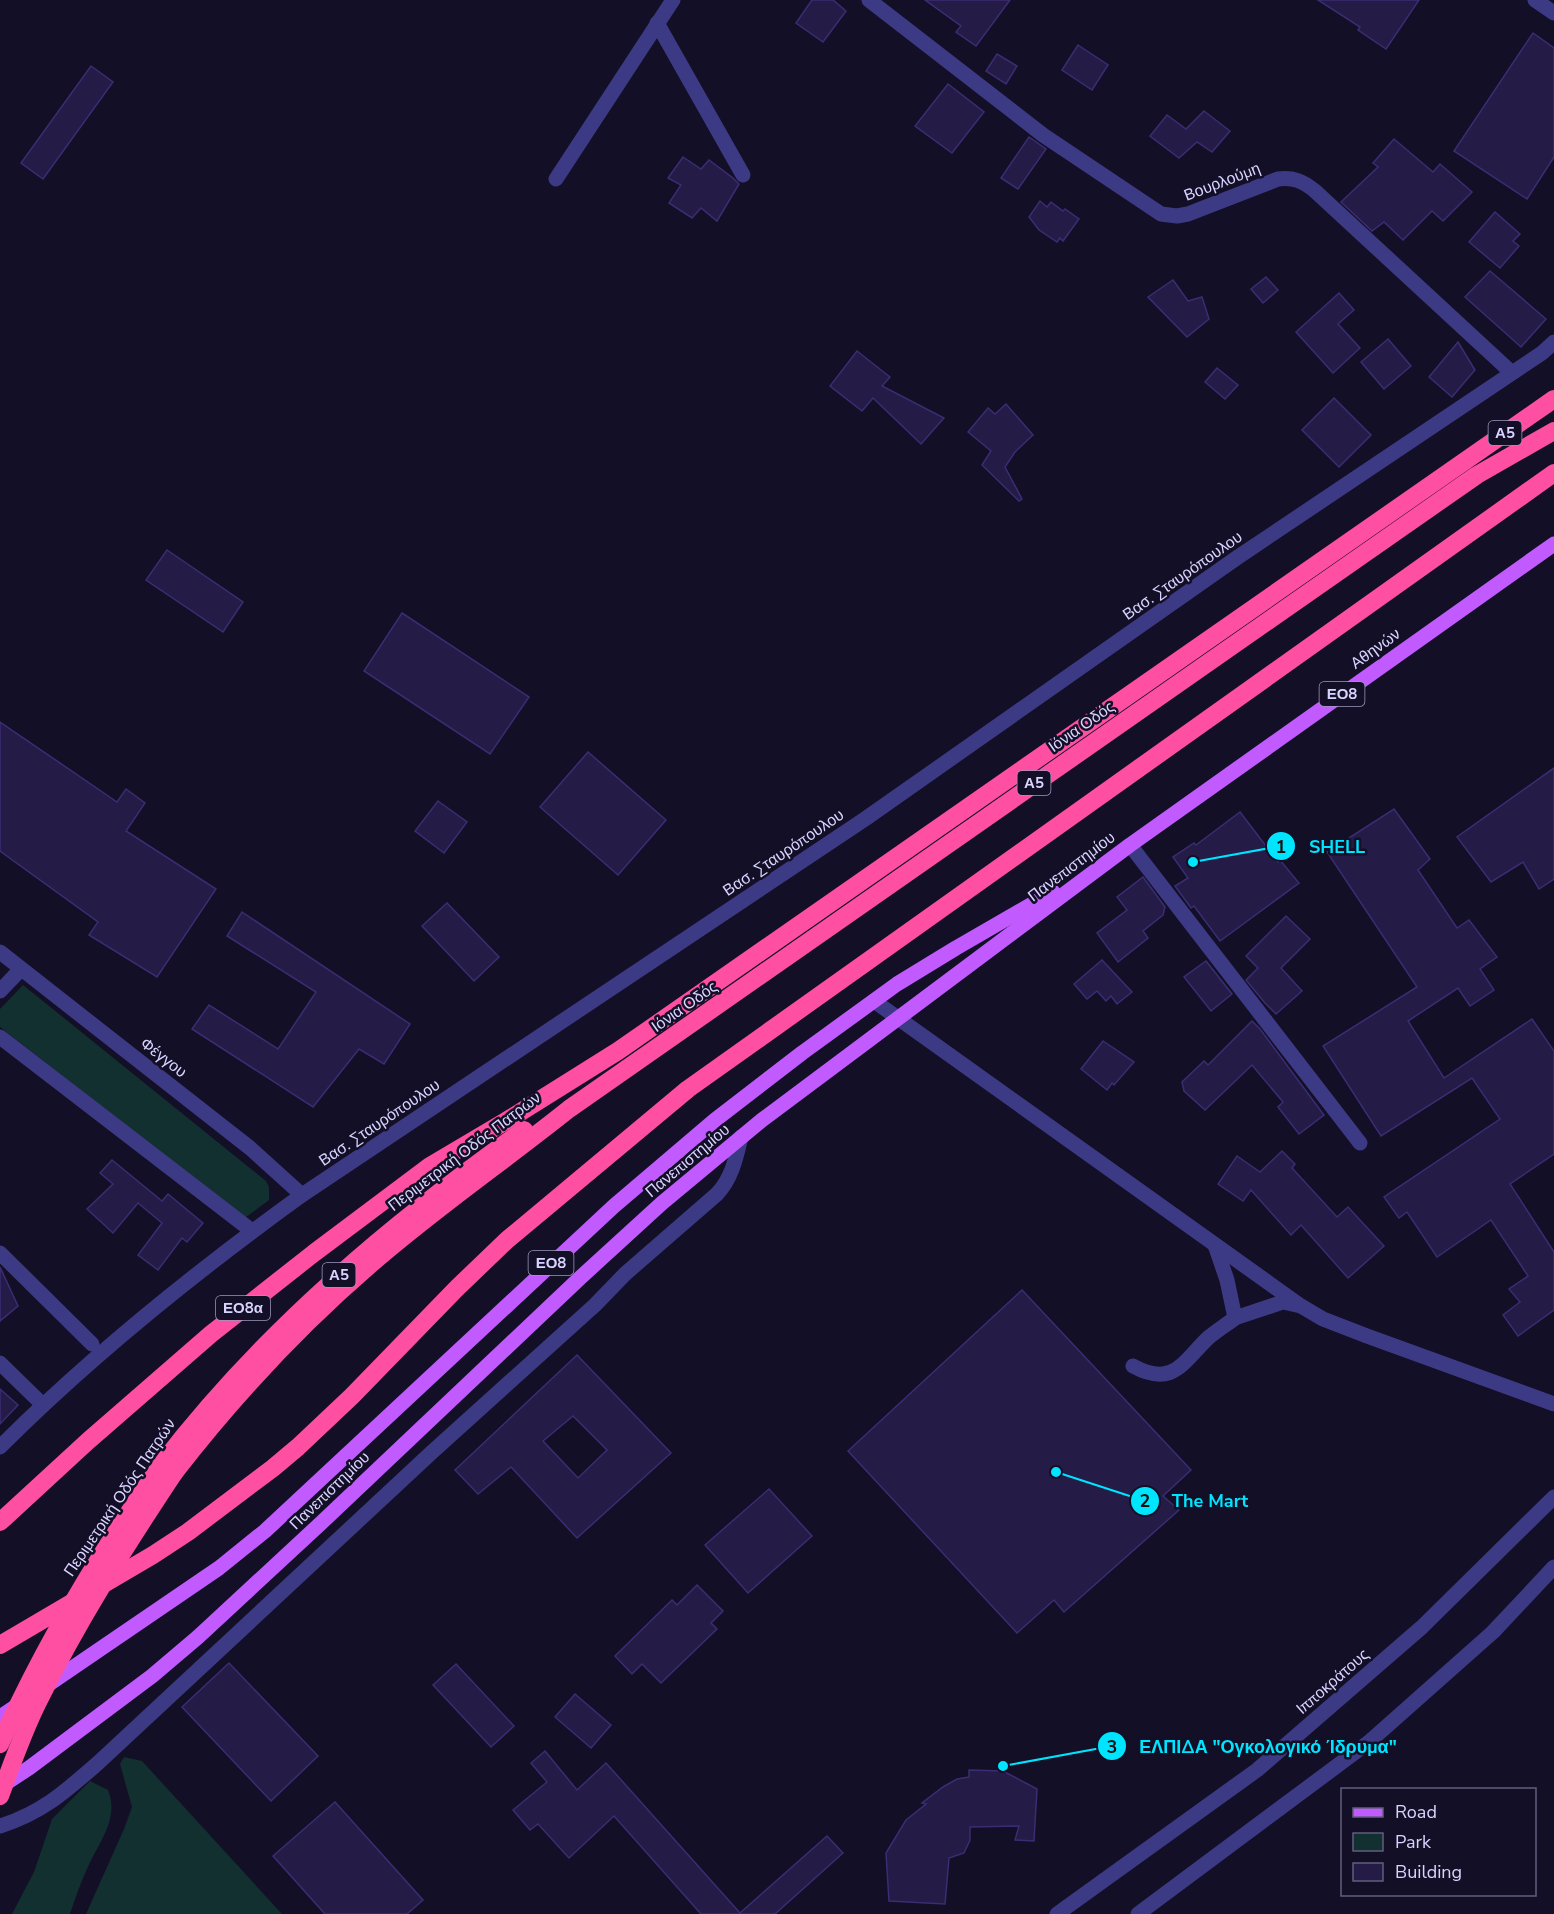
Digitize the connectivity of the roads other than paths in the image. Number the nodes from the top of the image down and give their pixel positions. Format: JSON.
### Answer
{"nodes":[{"id":1,"x":674,"y":0,"type":"edge"},
{"id":2,"x":869,"y":0,"type":"edge"},
{"id":3,"x":1535,"y":0,"type":"edge"},
{"id":4,"x":1554,"y":13,"type":"edge"},
{"id":5,"x":657,"y":23,"type":"junction"},
{"id":6,"x":743,"y":175,"type":"dead end"},
{"id":7,"x":556,"y":179,"type":"dead end"},
{"id":8,"x":1554,"y":342,"type":"edge"},
{"id":9,"x":1511,"y":372,"type":"junction"},
{"id":10,"x":1554,"y":399,"type":"edge"},
{"id":11,"x":1554,"y":431,"type":"edge"},
{"id":12,"x":1554,"y":473,"type":"edge"},
{"id":13,"x":1554,"y":544,"type":"edge"},
{"id":14,"x":1130,"y":845,"type":"junction"},
{"id":15,"x":0,"y":952,"type":"edge"},
{"id":16,"x":21,"y":969,"type":"junction"},
{"id":17,"x":0,"y":991,"type":"edge"},
{"id":18,"x":874,"y":1001,"type":"junction"},
{"id":19,"x":897,"y":1018,"type":"junction"},
{"id":20,"x":0,"y":1037,"type":"edge"},
{"id":21,"x":618,"y":1051,"type":"junction"},
{"id":22,"x":741,"y":1137,"type":"junction"},
{"id":23,"x":1360,"y":1143,"type":"dead end"},
{"id":24,"x":521,"y":1147,"type":"joint"},
{"id":25,"x":303,"y":1194,"type":"junction"},
{"id":26,"x":252,"y":1231,"type":"junction"},
{"id":27,"x":1215,"y":1245,"type":"junction"},
{"id":28,"x":0,"y":1253,"type":"edge"},
{"id":29,"x":1301,"y":1306,"type":"junction"},
{"id":30,"x":1235,"y":1318,"type":"junction"},
{"id":31,"x":92,"y":1344,"type":"dead end"},
{"id":32,"x":0,"y":1363,"type":"edge"},
{"id":33,"x":1133,"y":1366,"type":"dead end"},
{"id":34,"x":1554,"y":1404,"type":"edge"},
{"id":35,"x":43,"y":1405,"type":"junction"},
{"id":36,"x":0,"y":1447,"type":"edge"},
{"id":37,"x":167,"y":1469,"type":"junction"},
{"id":38,"x":1554,"y":1497,"type":"edge"},
{"id":39,"x":0,"y":1522,"type":"edge"},
{"id":40,"x":1554,"y":1567,"type":"edge"},
{"id":41,"x":0,"y":1645,"type":"edge"},
{"id":42,"x":0,"y":1717,"type":"edge"},
{"id":43,"x":0,"y":1744,"type":"edge"},
{"id":44,"x":0,"y":1787,"type":"edge"},
{"id":45,"x":0,"y":1796,"type":"edge"},
{"id":46,"x":0,"y":1826,"type":"edge"},
{"id":47,"x":1057,"y":1914,"type":"edge"},
{"id":48,"x":1138,"y":1914,"type":"edge"}],
"edges":[{"from":1,"to":5,"type":"street"},
{"from":2,"to":9,"type":"street","name":"Βουρλούμη"},
{"from":3,"to":4,"type":"street"},
{"from":5,"to":6,"type":"street"},
{"from":5,"to":7,"type":"street"},
{"from":8,"to":9,"type":"street","name":"Βασ. Σταυρόπουλου"},
{"from":9,"to":25,"type":"street","name":"Βασ. Σταυρόπουλου"},
{"from":10,"to":21,"type":"highway","name":"Ιόνια Οδός","number":"Α5"},
{"from":11,"to":24,"type":"highway","name":"Ιόνια Οδός","number":"Α5"},
{"from":12,"to":41,"type":"highway"},
{"from":13,"to":14,"type":"main road","name":"Αθηνών","number":"ΕΟ8"},
{"from":14,"to":18,"type":"main road","name":"Πανεπιστημίου","number":"ΕΟ8"},
{"from":14,"to":19,"type":"main road","name":"Πανεπιστημίου","number":"ΕΟ8"},
{"from":14,"to":23,"type":"street"},
{"from":15,"to":16,"type":"street","name":"Φέγγου"},
{"from":16,"to":17,"type":"street"},
{"from":16,"to":25,"type":"street","name":"Φέγγου"},
{"from":18,"to":19,"type":"street"},
{"from":18,"to":42,"type":"main road","name":"Πανεπιστημίου","number":"ΕΟ8"},
{"from":19,"to":22,"type":"main road","name":"Πανεπιστημίου","number":"ΕΟ8"},
{"from":19,"to":27,"type":"street"},
{"from":20,"to":26,"type":"street"},
{"from":21,"to":37,"type":"highway","name":"Περιμετρική Οδός Πατρών","number":"Α5"},
{"from":21,"to":39,"type":"highway","number":"ΕΟ8α"},
{"from":22,"to":44,"type":"main road","name":"Πανεπιστημίου","number":"ΕΟ8"},
{"from":22,"to":46,"type":"street"},
{"from":24,"to":37,"type":"highway","name":"Περιμετρική Οδός Πατρών","number":"Α5"},
{"from":25,"to":26,"type":"street","name":"Βασ. Σταυρόπουλου"},
{"from":26,"to":35,"type":"street","name":"Βασ. Σταυρόπουλου"},
{"from":27,"to":29,"type":"street"},
{"from":27,"to":30,"type":"street"},
{"from":28,"to":31,"type":"street"},
{"from":29,"to":30,"type":"street"},
{"from":29,"to":34,"type":"street"},
{"from":30,"to":33,"type":"street"},
{"from":32,"to":35,"type":"street"},
{"from":35,"to":36,"type":"street","name":"Βασ. Σταυρόπουλου"},
{"from":37,"to":43,"type":"highway","name":"Περιμετρική Οδός Πατρών","number":"Α5","bridge":true},
{"from":37,"to":45,"type":"highway","name":"Περιμετρική Οδός Πατρών","number":"Α5","bridge":true},
{"from":38,"to":47,"type":"street","name":"Ιπποκράτους"},
{"from":40,"to":48,"type":"street"}]}
